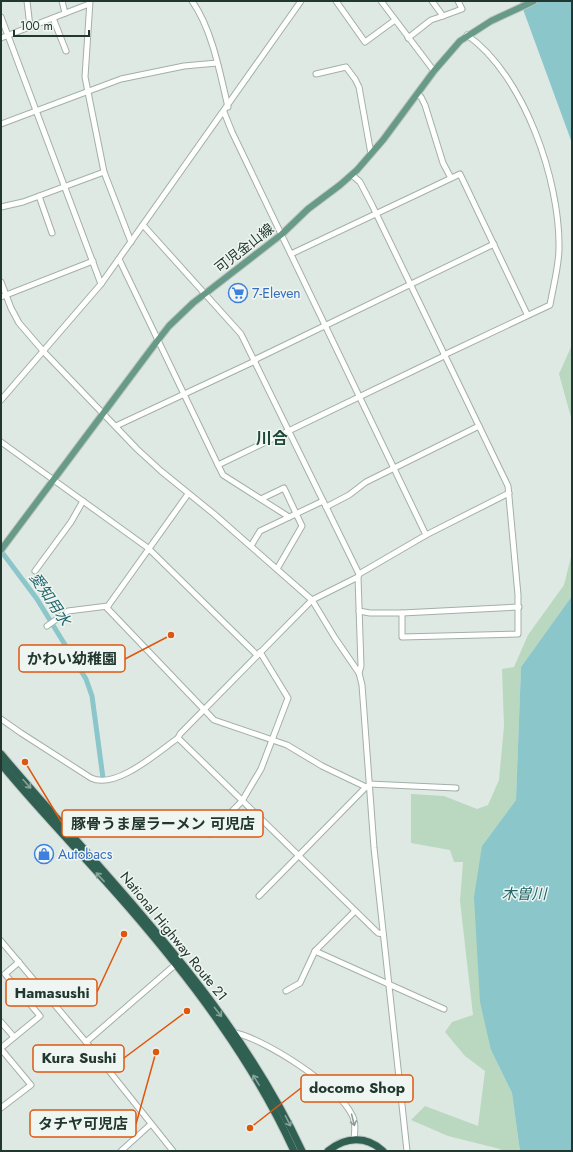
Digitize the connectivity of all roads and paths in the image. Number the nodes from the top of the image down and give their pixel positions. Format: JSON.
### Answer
{"nodes":[{"id":1,"x":27,"y":1,"type":"edge"},
{"id":2,"x":62,"y":1,"type":"edge"},
{"id":3,"x":192,"y":1,"type":"edge"},
{"id":4,"x":301,"y":1,"type":"edge"},
{"id":5,"x":336,"y":1,"type":"edge"},
{"id":6,"x":381,"y":1,"type":"edge"},
{"id":7,"x":432,"y":1,"type":"edge"},
{"id":8,"x":458,"y":1,"type":"edge"},
{"id":9,"x":534,"y":1,"type":"edge"},
{"id":10,"x":89,"y":3,"type":"edge"},
{"id":11,"x":65,"y":13,"type":"junction"},
{"id":12,"x":443,"y":16,"type":"junction"},
{"id":13,"x":1,"y":17,"type":"edge"},
{"id":14,"x":53,"y":18,"type":"junction"},
{"id":15,"x":395,"y":20,"type":"junction"},
{"id":16,"x":30,"y":27,"type":"junction"},
{"id":17,"x":8,"y":35,"type":"junction"},
{"id":18,"x":467,"y":35,"type":"junction"},
{"id":19,"x":1,"y":38,"type":"edge"},
{"id":20,"x":408,"y":38,"type":"junction"},
{"id":21,"x":66,"y":52,"type":"dead end"},
{"id":22,"x":217,"y":63,"type":"junction"},
{"id":23,"x":434,"y":71,"type":"junction"},
{"id":24,"x":316,"y":74,"type":"dead end"},
{"id":25,"x":88,"y":91,"type":"junction"},
{"id":26,"x":417,"y":94,"type":"junction"},
{"id":27,"x":226,"y":109,"type":"junction"},
{"id":28,"x":36,"y":111,"type":"junction"},
{"id":29,"x":1,"y":124,"type":"edge"},
{"id":30,"x":371,"y":154,"type":"junction"},
{"id":31,"x":104,"y":172,"type":"junction"},
{"id":32,"x":352,"y":175,"type":"junction"},
{"id":33,"x":451,"y":178,"type":"junction"},
{"id":34,"x":65,"y":186,"type":"junction"},
{"id":35,"x":39,"y":196,"type":"junction"},
{"id":36,"x":1,"y":207,"type":"edge"},
{"id":37,"x":376,"y":214,"type":"junction"},
{"id":38,"x":144,"y":224,"type":"junction"},
{"id":39,"x":52,"y":232,"type":"dead end"},
{"id":40,"x":282,"y":234,"type":"junction"},
{"id":41,"x":131,"y":242,"type":"junction"},
{"id":42,"x":494,"y":244,"type":"junction"},
{"id":43,"x":291,"y":254,"type":"junction"},
{"id":44,"x":119,"y":260,"type":"junction"},
{"id":45,"x":93,"y":261,"type":"junction"},
{"id":46,"x":1,"y":282,"type":"edge"},
{"id":47,"x":101,"y":284,"type":"junction"},
{"id":48,"x":410,"y":284,"type":"junction"},
{"id":49,"x":205,"y":294,"type":"junction"},
{"id":50,"x":4,"y":296,"type":"edge"},
{"id":51,"x":527,"y":314,"type":"junction"},
{"id":52,"x":326,"y":326,"type":"junction"},
{"id":53,"x":158,"y":340,"type":"junction"},
{"id":54,"x":44,"y":352,"type":"junction"},
{"id":55,"x":444,"y":355,"type":"junction"},
{"id":56,"x":254,"y":360,"type":"junction"},
{"id":57,"x":184,"y":395,"type":"junction"},
{"id":58,"x":360,"y":397,"type":"junction"},
{"id":59,"x":1,"y":400,"type":"edge"},
{"id":60,"x":104,"y":413,"type":"junction"},
{"id":61,"x":116,"y":426,"type":"junction"},
{"id":62,"x":479,"y":426,"type":"junction"},
{"id":63,"x":289,"y":430,"type":"junction"},
{"id":64,"x":1,"y":442,"type":"edge"},
{"id":65,"x":218,"y":465,"type":"junction"},
{"id":66,"x":394,"y":468,"type":"junction"},
{"id":67,"x":54,"y":479,"type":"junction"},
{"id":68,"x":509,"y":493,"type":"junction"},
{"id":69,"x":188,"y":494,"type":"junction"},
{"id":70,"x":260,"y":499,"type":"junction"},
{"id":71,"x":83,"y":501,"type":"junction"},
{"id":72,"x":323,"y":501,"type":"junction"},
{"id":73,"x":326,"y":507,"type":"junction"},
{"id":74,"x":297,"y":514,"type":"junction"},
{"id":75,"x":289,"y":517,"type":"junction"},
{"id":76,"x":426,"y":535,"type":"junction"},
{"id":77,"x":251,"y":546,"type":"junction"},
{"id":78,"x":148,"y":548,"type":"junction"},
{"id":79,"x":1,"y":550,"type":"edge"},
{"id":80,"x":277,"y":569,"type":"junction"},
{"id":81,"x":35,"y":571,"type":"dead end"},
{"id":82,"x":359,"y":576,"type":"junction"},
{"id":83,"x":312,"y":600,"type":"junction"},
{"id":84,"x":108,"y":606,"type":"junction"},
{"id":85,"x":519,"y":607,"type":"junction"},
{"id":86,"x":360,"y":611,"type":"junction"},
{"id":87,"x":402,"y":613,"type":"junction"},
{"id":88,"x":47,"y":626,"type":"dead end"},
{"id":89,"x":259,"y":654,"type":"junction"},
{"id":90,"x":359,"y":673,"type":"junction"},
{"id":91,"x":205,"y":709,"type":"junction"},
{"id":92,"x":1,"y":719,"type":"edge"},
{"id":93,"x":178,"y":738,"type":"junction"},
{"id":94,"x":273,"y":740,"type":"junction"},
{"id":95,"x":1,"y":754,"type":"edge"},
{"id":96,"x":1,"y":764,"type":"edge"},
{"id":97,"x":368,"y":786,"type":"junction"},
{"id":98,"x":456,"y":788,"type":"dead end"},
{"id":99,"x":242,"y":801,"type":"junction"},
{"id":100,"x":210,"y":834,"type":"dead end"},
{"id":101,"x":298,"y":856,"type":"junction"},
{"id":102,"x":259,"y":896,"type":"dead end"},
{"id":103,"x":355,"y":911,"type":"junction"},
{"id":104,"x":383,"y":934,"type":"junction"},
{"id":105,"x":1,"y":941,"type":"edge"},
{"id":106,"x":315,"y":950,"type":"junction"},
{"id":107,"x":19,"y":962,"type":"junction"},
{"id":108,"x":175,"y":965,"type":"junction"},
{"id":109,"x":3,"y":976,"type":"edge"},
{"id":110,"x":390,"y":986,"type":"junction"},
{"id":111,"x":286,"y":991,"type":"dead end"},
{"id":112,"x":444,"y":1009,"type":"dead end"},
{"id":113,"x":1,"y":1022,"type":"edge"},
{"id":114,"x":235,"y":1033,"type":"junction"},
{"id":115,"x":14,"y":1037,"type":"junction"},
{"id":116,"x":86,"y":1042,"type":"junction"},
{"id":117,"x":1,"y":1049,"type":"edge"},
{"id":118,"x":1,"y":1108,"type":"edge"},
{"id":119,"x":151,"y":1124,"type":"junction"},
{"id":120,"x":354,"y":1139,"type":"junction"},
{"id":121,"x":121,"y":1151,"type":"edge"},
{"id":122,"x":173,"y":1151,"type":"edge"},
{"id":123,"x":294,"y":1151,"type":"edge"},
{"id":124,"x":302,"y":1151,"type":"edge"},
{"id":125,"x":328,"y":1151,"type":"edge"},
{"id":126,"x":383,"y":1151,"type":"edge"},
{"id":127,"x":407,"y":1151,"type":"edge"}],
"edges":[{"from":1,"to":16,"type":"street"},
{"from":2,"to":11,"type":"street"},
{"from":3,"to":22,"type":"street"},
{"from":4,"to":27,"type":"street"},
{"from":5,"to":15,"type":"street"},
{"from":6,"to":15,"type":"street"},
{"from":7,"to":12,"type":"street"},
{"from":8,"to":12,"type":"street"},
{"from":9,"to":18,"type":"main road","name":"可児金山線"},
{"from":10,"to":11,"type":"street"},
{"from":10,"to":25,"type":"street"},
{"from":11,"to":14,"type":"street"},
{"from":12,"to":20,"type":"street"},
{"from":13,"to":17,"type":"street"},
{"from":14,"to":16,"type":"street"},
{"from":14,"to":21,"type":"street"},
{"from":15,"to":20,"type":"street"},
{"from":16,"to":17,"type":"street"},
{"from":17,"to":19,"type":"street"},
{"from":17,"to":28,"type":"street"},
{"from":18,"to":23,"type":"main road","name":"可児金山線"},
{"from":18,"to":51,"type":"street"},
{"from":20,"to":23,"type":"street"},
{"from":22,"to":25,"type":"street"},
{"from":22,"to":27,"type":"street"},
{"from":23,"to":26,"type":"main road","name":"可児金山線"},
{"from":24,"to":30,"type":"street"},
{"from":25,"to":28,"type":"street"},
{"from":25,"to":31,"type":"street"},
{"from":26,"to":30,"type":"main road","name":"可児金山線"},
{"from":26,"to":33,"type":"street"},
{"from":27,"to":38,"type":"street"},
{"from":27,"to":40,"type":"street"},
{"from":28,"to":29,"type":"street"},
{"from":28,"to":34,"type":"street"},
{"from":30,"to":32,"type":"main road","name":"可児金山線"},
{"from":31,"to":34,"type":"street"},
{"from":31,"to":41,"type":"street"},
{"from":32,"to":37,"type":"street"},
{"from":32,"to":40,"type":"main road","name":"可児金山線"},
{"from":33,"to":37,"type":"street"},
{"from":33,"to":42,"type":"street"},
{"from":34,"to":35,"type":"street"},
{"from":34,"to":45,"type":"street"},
{"from":35,"to":36,"type":"street"},
{"from":35,"to":39,"type":"street"},
{"from":37,"to":43,"type":"street"},
{"from":37,"to":48,"type":"street"},
{"from":38,"to":41,"type":"street"},
{"from":38,"to":49,"type":"street"},
{"from":40,"to":43,"type":"street"},
{"from":40,"to":49,"type":"main road","name":"可児金山線"},
{"from":41,"to":44,"type":"street"},
{"from":42,"to":48,"type":"street"},
{"from":42,"to":51,"type":"street"},
{"from":43,"to":52,"type":"street"},
{"from":44,"to":47,"type":"street"},
{"from":44,"to":53,"type":"street"},
{"from":45,"to":47,"type":"street"},
{"from":45,"to":50,"type":"street"},
{"from":46,"to":50,"type":"street"},
{"from":47,"to":54,"type":"street"},
{"from":48,"to":52,"type":"street"},
{"from":48,"to":55,"type":"street"},
{"from":49,"to":53,"type":"main road","name":"可児金山線"},
{"from":49,"to":56,"type":"street"},
{"from":50,"to":54,"type":"street"},
{"from":51,"to":55,"type":"street"},
{"from":52,"to":56,"type":"street"},
{"from":52,"to":58,"type":"street"},
{"from":53,"to":57,"type":"street"},
{"from":53,"to":60,"type":"main road","name":"可児金山線"},
{"from":54,"to":59,"type":"street"},
{"from":54,"to":60,"type":"street"},
{"from":55,"to":58,"type":"street"},
{"from":55,"to":62,"type":"street"},
{"from":56,"to":57,"type":"street"},
{"from":56,"to":63,"type":"street"},
{"from":57,"to":61,"type":"street"},
{"from":57,"to":65,"type":"street"},
{"from":58,"to":63,"type":"street"},
{"from":58,"to":66,"type":"street"},
{"from":60,"to":61,"type":"street"},
{"from":60,"to":67,"type":"main road","name":"可児金山線"},
{"from":61,"to":69,"type":"street"},
{"from":62,"to":66,"type":"street"},
{"from":62,"to":68,"type":"street"},
{"from":63,"to":65,"type":"street"},
{"from":63,"to":72,"type":"street"},
{"from":64,"to":67,"type":"street"},
{"from":65,"to":70,"type":"street"},
{"from":66,"to":73,"type":"street"},
{"from":66,"to":76,"type":"street"},
{"from":67,"to":71,"type":"street"},
{"from":67,"to":79,"type":"main road","name":"可児金山線"},
{"from":68,"to":76,"type":"street"},
{"from":68,"to":85,"type":"street"},
{"from":69,"to":77,"type":"street"},
{"from":69,"to":78,"type":"street"},
{"from":70,"to":74,"type":"street"},
{"from":70,"to":75,"type":"street"},
{"from":71,"to":78,"type":"street"},
{"from":71,"to":81,"type":"street"},
{"from":72,"to":73,"type":"street"},
{"from":72,"to":74,"type":"street"},
{"from":73,"to":82,"type":"street"},
{"from":74,"to":75,"type":"street"},
{"from":74,"to":80,"type":"street"},
{"from":75,"to":77,"type":"street"},
{"from":76,"to":82,"type":"street"},
{"from":77,"to":80,"type":"street"},
{"from":78,"to":84,"type":"street"},
{"from":78,"to":89,"type":"street"},
{"from":80,"to":83,"type":"street"},
{"from":82,"to":83,"type":"street"},
{"from":82,"to":86,"type":"street"},
{"from":83,"to":89,"type":"street"},
{"from":83,"to":90,"type":"street"},
{"from":84,"to":88,"type":"street"},
{"from":84,"to":91,"type":"street"},
{"from":85,"to":87,"type":"street"},
{"from":85,"to":87,"type":"street"},
{"from":86,"to":87,"type":"street"},
{"from":86,"to":90,"type":"street"},
{"from":89,"to":91,"type":"street"},
{"from":89,"to":94,"type":"street"},
{"from":90,"to":97,"type":"street"},
{"from":91,"to":93,"type":"street"},
{"from":91,"to":94,"type":"street"},
{"from":92,"to":93,"type":"street"},
{"from":93,"to":99,"type":"street"},
{"from":94,"to":97,"type":"street"},
{"from":94,"to":99,"type":"street"},
{"from":95,"to":114,"type":"highway","name":"National Highway Route 21","one_way":true},
{"from":108,"to":96,"type":"highway","name":"National Highway Route 21","one_way":true},
{"from":97,"to":98,"type":"street"},
{"from":97,"to":101,"type":"street"},
{"from":97,"to":104,"type":"street"},
{"from":99,"to":100,"type":"street"},
{"from":99,"to":101,"type":"street"},
{"from":101,"to":102,"type":"street"},
{"from":101,"to":103,"type":"street"},
{"from":103,"to":104,"type":"street"},
{"from":103,"to":106,"type":"street"},
{"from":104,"to":110,"type":"street"},
{"from":105,"to":107,"type":"street"},
{"from":106,"to":110,"type":"street"},
{"from":106,"to":111,"type":"street"},
{"from":107,"to":109,"type":"street"},
{"from":107,"to":116,"type":"street"},
{"from":108,"to":116,"type":"street"},
{"from":123,"to":108,"type":"highway","name":"National Highway Route 21","one_way":true},
{"from":109,"to":115,"type":"street"},
{"from":110,"to":112,"type":"street"},
{"from":110,"to":127,"type":"street"},
{"from":113,"to":115,"type":"street"},
{"from":114,"to":120,"type":"street","one_way":true},
{"from":114,"to":124,"type":"highway","name":"National Highway Route 21","one_way":true},
{"from":115,"to":117,"type":"street"},
{"from":116,"to":119,"type":"street"},
{"from":117,"to":118,"type":"street"},
{"from":119,"to":121,"type":"street"},
{"from":119,"to":122,"type":"street"},
{"from":120,"to":125,"type":"highway"},
{"from":120,"to":126,"type":"highway"}]}
